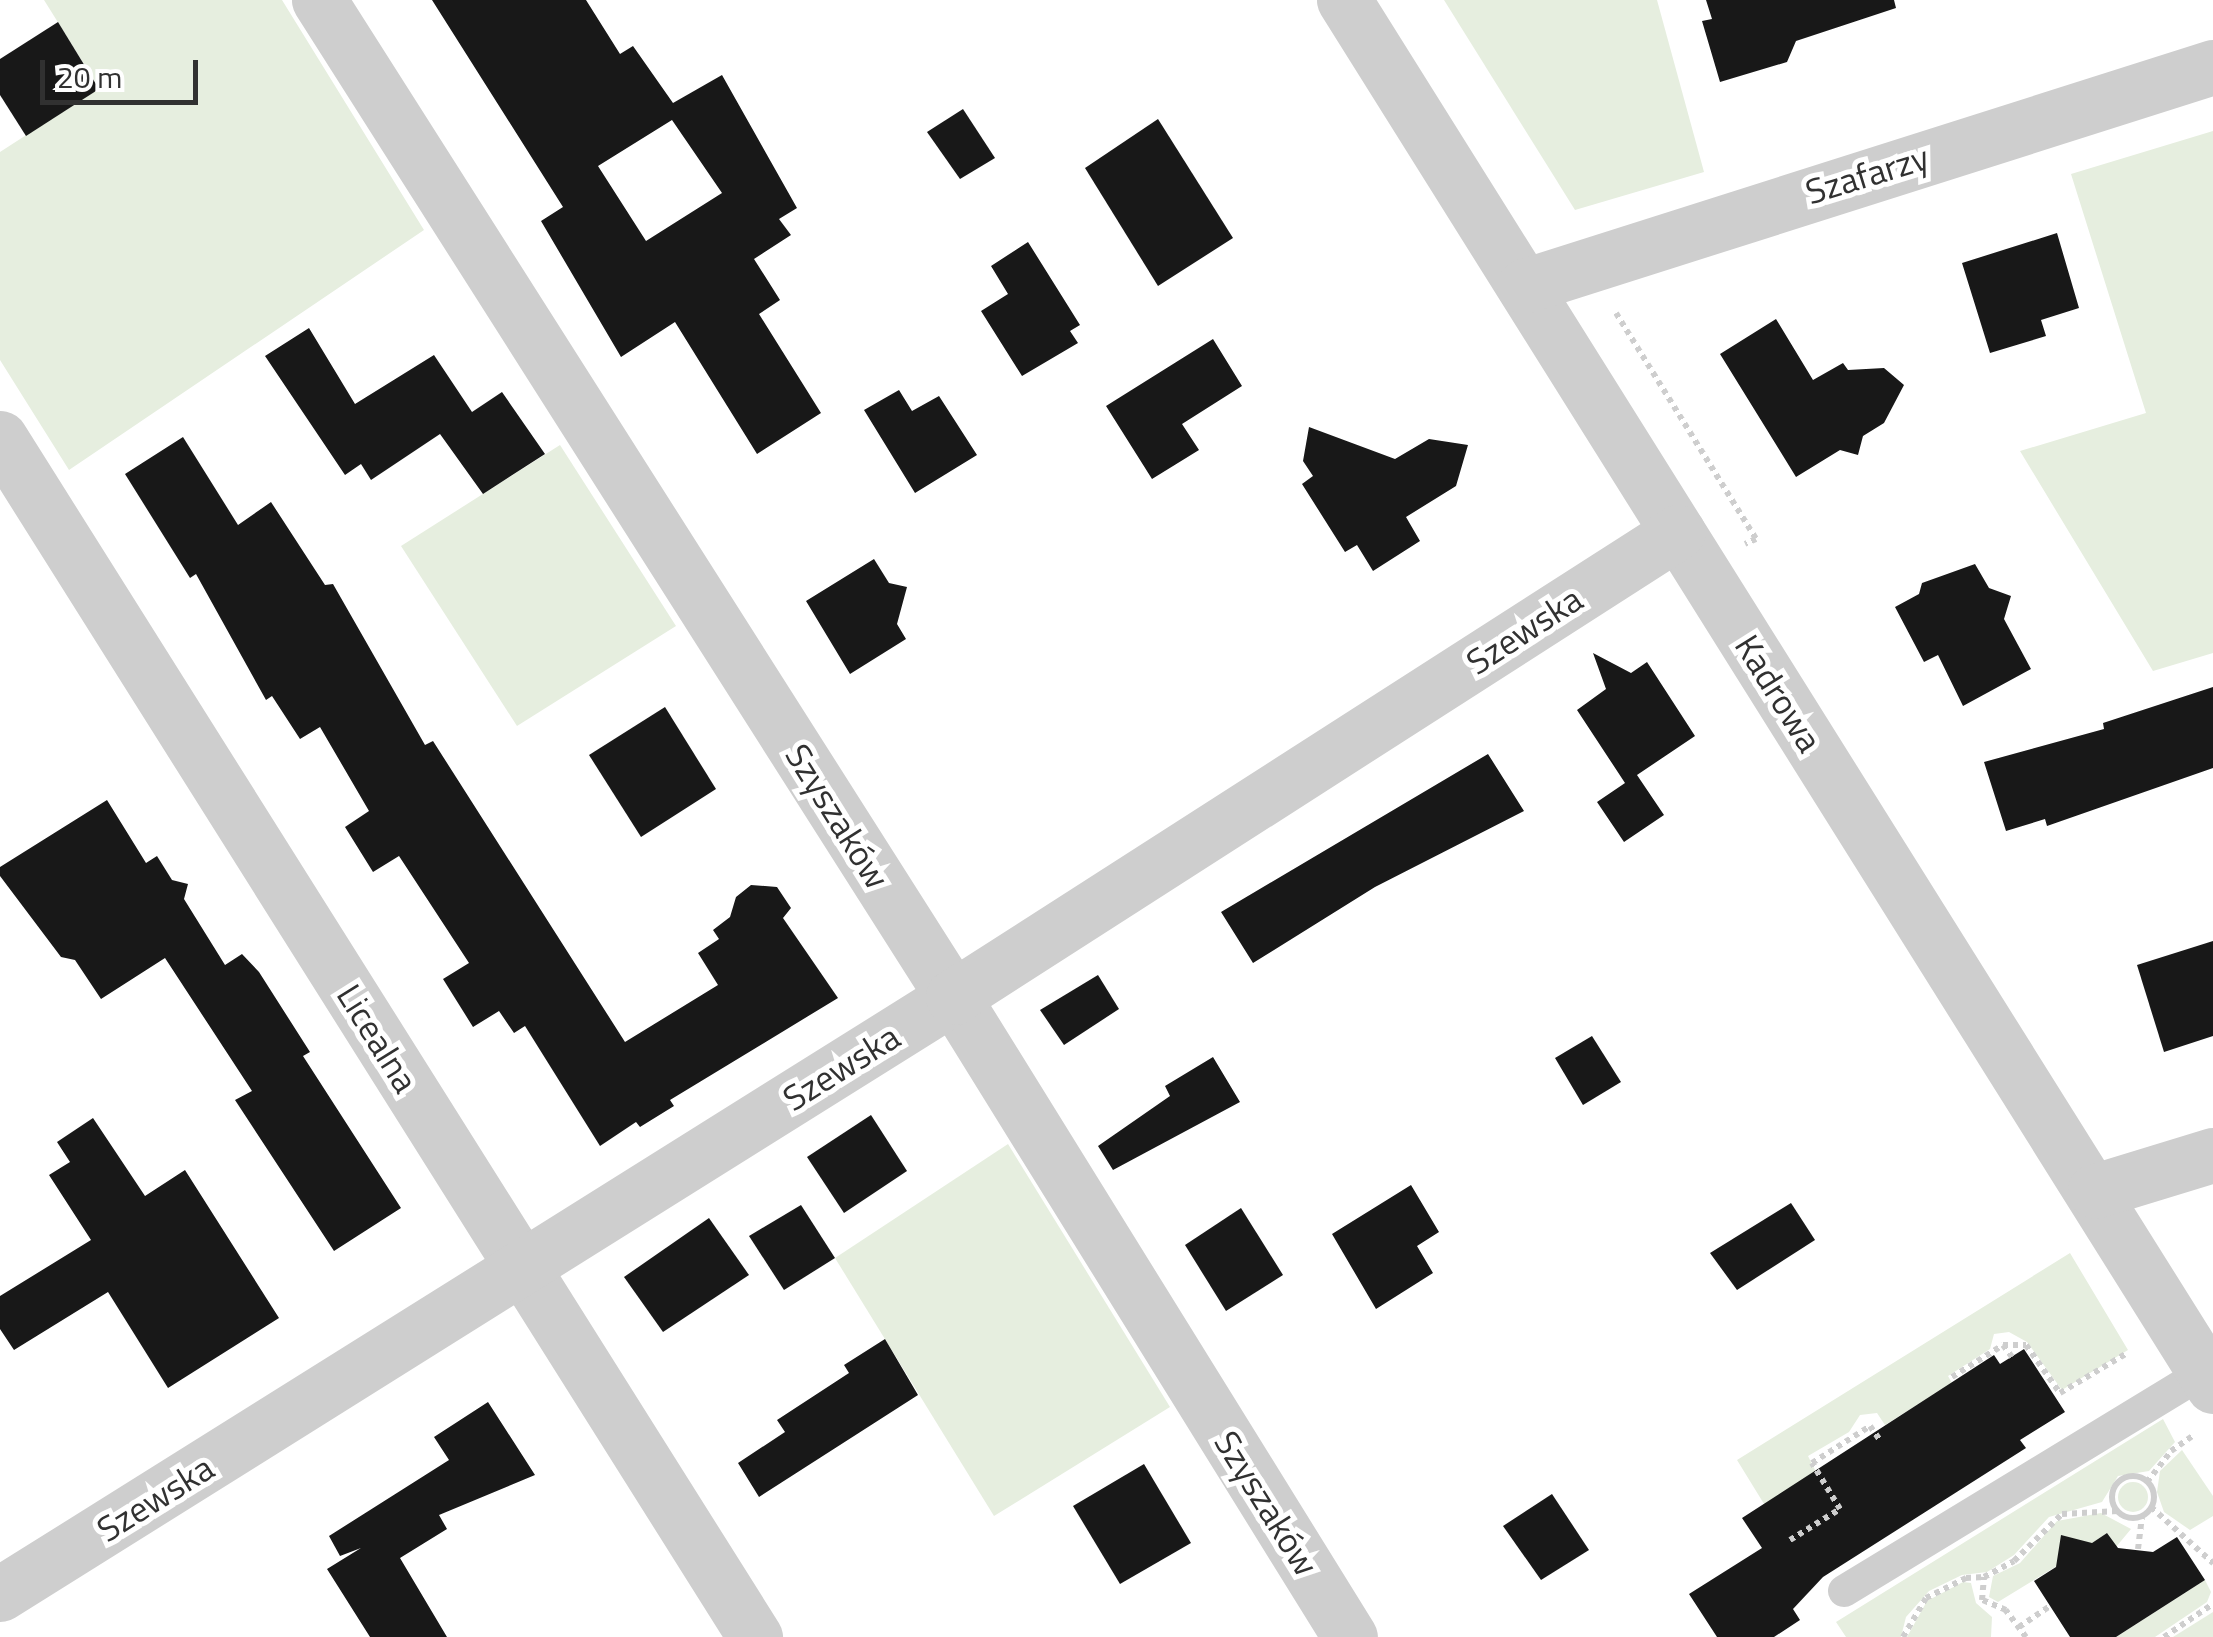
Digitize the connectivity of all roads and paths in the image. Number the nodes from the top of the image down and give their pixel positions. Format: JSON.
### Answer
{"nodes":[{"id":1,"x":319,"y":0,"type":"edge"},
{"id":2,"x":1344,"y":0,"type":"edge"},
{"id":3,"x":2213,"y":67,"type":"edge"},
{"id":4,"x":1524,"y":286,"type":"junction"},
{"id":5,"x":0,"y":438,"type":"edge"},
{"id":6,"x":1678,"y":532,"type":"junction"},
{"id":7,"x":953,"y":997,"type":"junction"},
{"id":8,"x":2213,"y":1154,"type":"edge"},
{"id":9,"x":2095,"y":1191,"type":"junction"},
{"id":10,"x":522,"y":1268,"type":"junction"},
{"id":11,"x":2003,"y":1345,"type":"junction"},
{"id":12,"x":2127,"y":1353,"type":"dead end"},
{"id":13,"x":2012,"y":1357,"type":"dead end"},
{"id":14,"x":1952,"y":1378,"type":"dead end"},
{"id":15,"x":2208,"y":1379,"type":"edge"},
{"id":16,"x":2184,"y":1441,"type":"dead end"},
{"id":17,"x":1880,"y":1442,"type":"dead end"},
{"id":18,"x":2147,"y":1482,"type":"junction"},
{"id":19,"x":2151,"y":1507,"type":"junction"},
{"id":20,"x":2118,"y":1510,"type":"junction"},
{"id":21,"x":2142,"y":1516,"type":"junction"},
{"id":22,"x":1790,"y":1540,"type":"dead end"},
{"id":23,"x":2138,"y":1549,"type":"dead end"},
{"id":24,"x":2213,"y":1563,"type":"edge"},
{"id":25,"x":1984,"y":1578,"type":"junction"},
{"id":26,"x":1844,"y":1591,"type":"dead end"},
{"id":27,"x":0,"y":1594,"type":"edge"},
{"id":28,"x":2213,"y":1604,"type":"edge"},
{"id":29,"x":2050,"y":1606,"type":"dead end"},
{"id":30,"x":2020,"y":1627,"type":"junction"},
{"id":31,"x":755,"y":1637,"type":"edge"},
{"id":32,"x":1350,"y":1637,"type":"edge"},
{"id":33,"x":1904,"y":1637,"type":"edge"},
{"id":34,"x":2026,"y":1637,"type":"edge"},
{"id":35,"x":2164,"y":1637,"type":"edge"}],
"edges":[{"from":1,"to":7,"type":"street","name":"Szyszaków"},
{"from":2,"to":4,"type":"street","name":"Kadrowa"},
{"from":3,"to":4,"type":"street","name":"Szafarzy"},
{"from":4,"to":6,"type":"street","name":"Kadrowa"},
{"from":5,"to":10,"type":"street","name":"Licealna"},
{"from":6,"to":7,"type":"street","name":"Szewska"},
{"from":6,"to":9,"type":"street","name":"Kadrowa"},
{"from":7,"to":10,"type":"street","name":"Szewska"},
{"from":7,"to":32,"type":"street","name":"Szyszaków"},
{"from":8,"to":9,"type":"street"},
{"from":9,"to":15,"type":"street","name":"Kadrowa"},
{"from":10,"to":27,"type":"street","name":"Szewska"},
{"from":10,"to":31,"type":"street","name":"Licealna"},
{"from":11,"to":12,"type":"path"},
{"from":11,"to":13,"type":"path"},
{"from":11,"to":14,"type":"path"},
{"from":15,"to":26,"type":"lane"},
{"from":16,"to":18,"type":"path"},
{"from":17,"to":22,"type":"path"},
{"from":18,"to":19,"type":"path"},
{"from":18,"to":20,"type":"path"},
{"from":19,"to":21,"type":"path"},
{"from":19,"to":24,"type":"path"},
{"from":20,"to":21,"type":"path"},
{"from":20,"to":25,"type":"path"},
{"from":21,"to":23,"type":"path"},
{"from":25,"to":30,"type":"path"},
{"from":25,"to":33,"type":"path"},
{"from":28,"to":35,"type":"path"},
{"from":29,"to":30,"type":"path"},
{"from":30,"to":34,"type":"path"}]}
